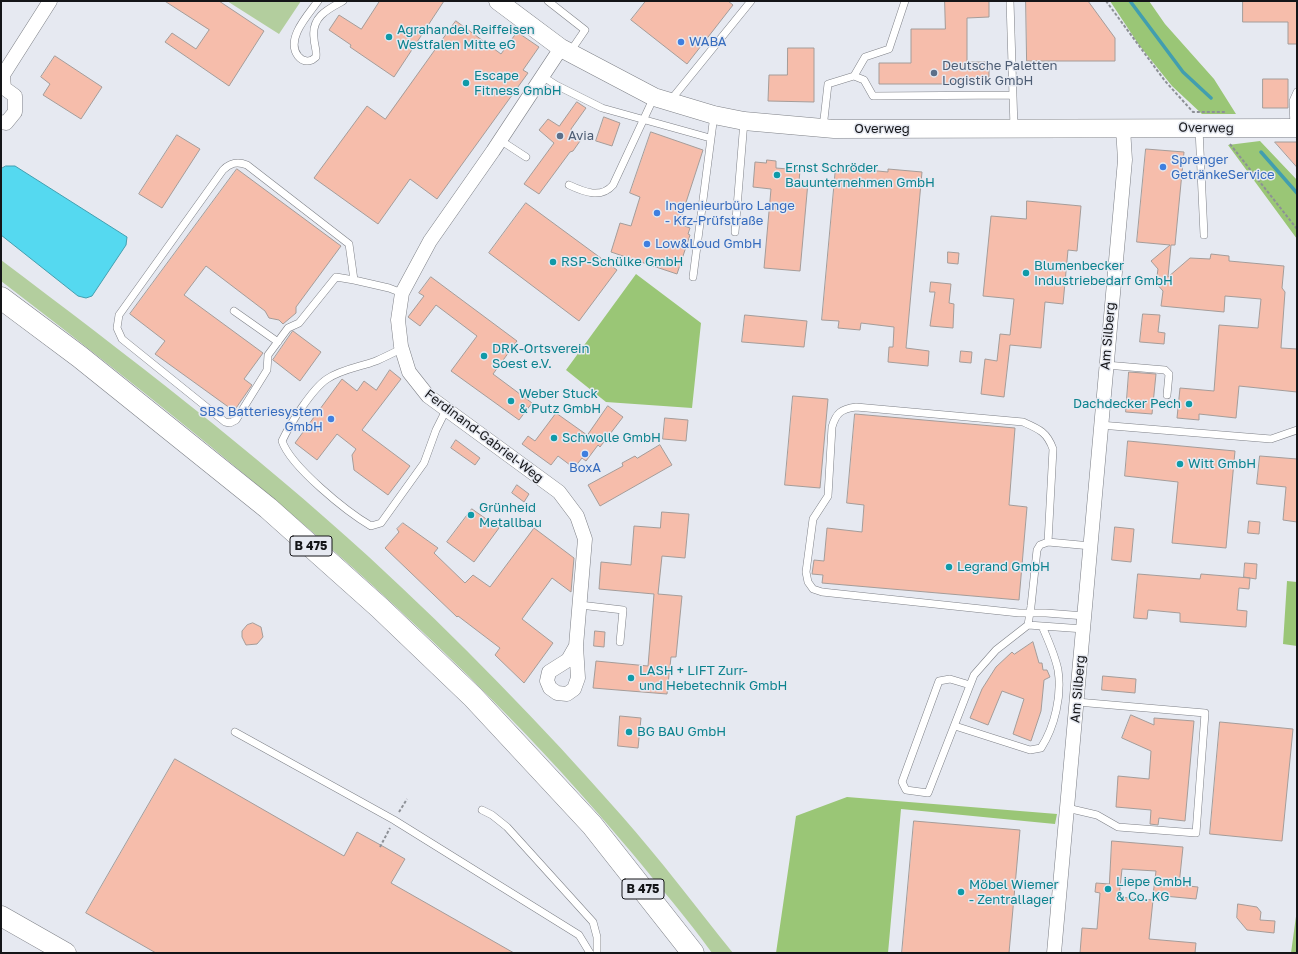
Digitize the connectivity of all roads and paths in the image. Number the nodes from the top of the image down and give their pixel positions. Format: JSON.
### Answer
{"nodes":[{"id":1,"x":50,"y":1,"type":"edge"},
{"id":2,"x":318,"y":1,"type":"edge"},
{"id":3,"x":343,"y":1,"type":"edge"},
{"id":4,"x":498,"y":1,"type":"edge"},
{"id":5,"x":548,"y":1,"type":"edge"},
{"id":6,"x":751,"y":1,"type":"edge"},
{"id":7,"x":905,"y":1,"type":"edge"},
{"id":8,"x":1010,"y":1,"type":"edge"},
{"id":9,"x":1106,"y":1,"type":"edge"},
{"id":10,"x":565,"y":51,"type":"junction"},
{"id":11,"x":542,"y":76,"type":"junction"},
{"id":12,"x":854,"y":76,"type":"junction"},
{"id":13,"x":2,"y":77,"type":"edge"},
{"id":14,"x":1297,"y":92,"type":"edge"},
{"id":15,"x":1013,"y":94,"type":"junction"},
{"id":16,"x":662,"y":99,"type":"junction"},
{"id":17,"x":714,"y":115,"type":"junction"},
{"id":18,"x":644,"y":119,"type":"junction"},
{"id":19,"x":744,"y":121,"type":"junction"},
{"id":20,"x":1,"y":122,"type":"edge"},
{"id":21,"x":1199,"y":127,"type":"junction"},
{"id":22,"x":822,"y":128,"type":"junction"},
{"id":23,"x":1014,"y":128,"type":"junction"},
{"id":24,"x":1123,"y":128,"type":"junction"},
{"id":25,"x":1230,"y":128,"type":"junction"},
{"id":26,"x":1296,"y":128,"type":"edge"},
{"id":27,"x":710,"y":138,"type":"junction"},
{"id":28,"x":500,"y":140,"type":"junction"},
{"id":29,"x":526,"y":157,"type":"dead end"},
{"id":30,"x":570,"y":185,"type":"dead end"},
{"id":31,"x":1297,"y":228,"type":"edge"},
{"id":32,"x":735,"y":232,"type":"dead end"},
{"id":33,"x":1204,"y":235,"type":"dead end"},
{"id":34,"x":693,"y":276,"type":"dead end"},
{"id":35,"x":354,"y":280,"type":"junction"},
{"id":36,"x":402,"y":293,"type":"junction"},
{"id":37,"x":1,"y":298,"type":"edge"},
{"id":38,"x":234,"y":311,"type":"dead end"},
{"id":39,"x":278,"y":342,"type":"junction"},
{"id":40,"x":401,"y":349,"type":"junction"},
{"id":41,"x":1106,"y":365,"type":"junction"},
{"id":42,"x":1167,"y":395,"type":"dead end"},
{"id":43,"x":446,"y":410,"type":"junction"},
{"id":44,"x":1100,"y":425,"type":"junction"},
{"id":45,"x":1297,"y":430,"type":"edge"},
{"id":46,"x":1048,"y":542,"type":"junction"},
{"id":47,"x":1091,"y":546,"type":"junction"},
{"id":48,"x":580,"y":605,"type":"junction"},
{"id":49,"x":1030,"y":612,"type":"junction"},
{"id":50,"x":1084,"y":622,"type":"junction"},
{"id":51,"x":1028,"y":625,"type":"junction"},
{"id":52,"x":1042,"y":626,"type":"junction"},
{"id":53,"x":620,"y":642,"type":"dead end"},
{"id":54,"x":576,"y":646,"type":"dead end"},
{"id":55,"x":970,"y":685,"type":"junction"},
{"id":56,"x":1077,"y":702,"type":"junction"},
{"id":57,"x":955,"y":726,"type":"junction"},
{"id":58,"x":235,"y":732,"type":"dead end"},
{"id":59,"x":1067,"y":808,"type":"junction"},
{"id":60,"x":482,"y":810,"type":"dead end"},
{"id":61,"x":1,"y":916,"type":"edge"},
{"id":62,"x":66,"y":953,"type":"edge"},
{"id":63,"x":590,"y":953,"type":"edge"},
{"id":64,"x":597,"y":953,"type":"edge"},
{"id":65,"x":693,"y":953,"type":"edge"},
{"id":66,"x":1054,"y":953,"type":"edge"}],
"edges":[{"from":1,"to":13,"type":"street"},
{"from":2,"to":3,"type":"lane"},
{"from":4,"to":10,"type":"street","name":"Overweg"},
{"from":5,"to":10,"type":"lane"},
{"from":6,"to":16,"type":"lane"},
{"from":7,"to":12,"type":"lane"},
{"from":8,"to":15,"type":"lane"},
{"from":9,"to":25,"type":"path"},
{"from":10,"to":11,"type":"street","name":"Ferdinand-Gabriel-Weg"},
{"from":10,"to":16,"type":"street","name":"Overweg"},
{"from":11,"to":18,"type":"lane"},
{"from":11,"to":28,"type":"street","name":"Ferdinand-Gabriel-Weg"},
{"from":12,"to":15,"type":"lane"},
{"from":12,"to":22,"type":"lane"},
{"from":13,"to":20,"type":"street"},
{"from":14,"to":26,"type":"lane"},
{"from":15,"to":23,"type":"lane"},
{"from":16,"to":17,"type":"street","name":"Overweg"},
{"from":16,"to":18,"type":"lane"},
{"from":17,"to":19,"type":"street","name":"Overweg"},
{"from":17,"to":27,"type":"lane"},
{"from":18,"to":27,"type":"lane"},
{"from":18,"to":30,"type":"lane"},
{"from":19,"to":22,"type":"street","name":"Overweg"},
{"from":19,"to":32,"type":"lane"},
{"from":21,"to":24,"type":"street","name":"Overweg"},
{"from":21,"to":25,"type":"street","name":"Overweg"},
{"from":21,"to":33,"type":"lane"},
{"from":22,"to":23,"type":"street","name":"Overweg"},
{"from":23,"to":24,"type":"street","name":"Overweg"},
{"from":24,"to":41,"type":"street","name":"Am Silberg"},
{"from":25,"to":26,"type":"street","name":"Overweg"},
{"from":25,"to":31,"type":"path"},
{"from":27,"to":34,"type":"lane"},
{"from":28,"to":29,"type":"lane"},
{"from":28,"to":36,"type":"street","name":"Ferdinand-Gabriel-Weg"},
{"from":35,"to":36,"type":"lane"},
{"from":35,"to":39,"type":"lane"},
{"from":35,"to":39,"type":"lane"},
{"from":36,"to":40,"type":"street","name":"Ferdinand-Gabriel-Weg"},
{"from":37,"to":65,"type":"highway","number":"B 475"},
{"from":38,"to":39,"type":"lane"},
{"from":40,"to":43,"type":"street","name":"Ferdinand-Gabriel-Weg"},
{"from":40,"to":43,"type":"lane"},
{"from":41,"to":42,"type":"lane"},
{"from":41,"to":44,"type":"street","name":"Am Silberg"},
{"from":43,"to":48,"type":"street","name":"Ferdinand-Gabriel-Weg"},
{"from":44,"to":45,"type":"lane"},
{"from":44,"to":47,"type":"street","name":"Am Silberg"},
{"from":46,"to":47,"type":"lane"},
{"from":46,"to":49,"type":"lane"},
{"from":46,"to":49,"type":"lane"},
{"from":47,"to":50,"type":"street","name":"Am Silberg"},
{"from":48,"to":53,"type":"lane"},
{"from":48,"to":54,"type":"street","name":"Ferdinand-Gabriel-Weg"},
{"from":49,"to":50,"type":"lane"},
{"from":49,"to":51,"type":"lane"},
{"from":50,"to":52,"type":"lane"},
{"from":50,"to":56,"type":"street","name":"Am Silberg"},
{"from":51,"to":52,"type":"lane"},
{"from":51,"to":55,"type":"lane"},
{"from":52,"to":57,"type":"lane"},
{"from":55,"to":57,"type":"lane"},
{"from":55,"to":57,"type":"lane"},
{"from":56,"to":59,"type":"street","name":"Am Silberg"},
{"from":56,"to":59,"type":"lane"},
{"from":58,"to":63,"type":"lane"},
{"from":59,"to":66,"type":"street","name":"Am Silberg"},
{"from":60,"to":64,"type":"lane"},
{"from":61,"to":62,"type":"main road"}]}
